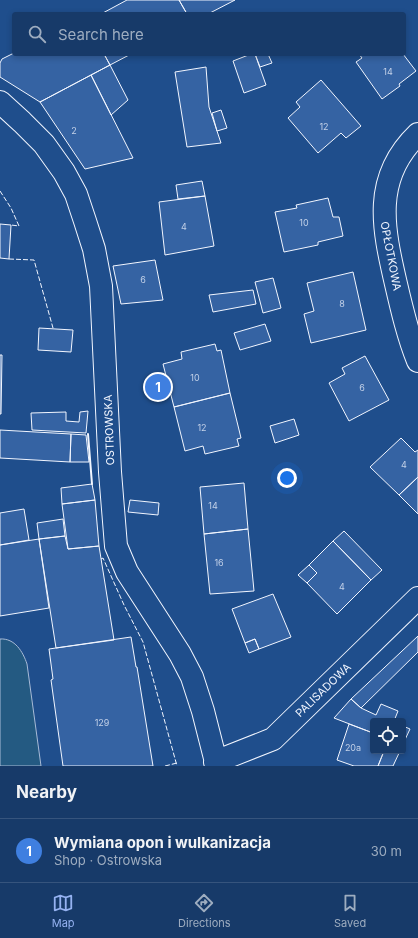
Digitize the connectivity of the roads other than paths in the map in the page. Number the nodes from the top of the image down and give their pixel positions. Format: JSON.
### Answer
{"nodes":[{"id":1,"x":0,"y":102,"type":"edge"},
{"id":2,"x":418,"y":134,"type":"edge"},
{"id":3,"x":418,"y":360,"type":"edge"},
{"id":4,"x":418,"y":598,"type":"edge"},
{"id":5,"x":216,"y":764,"type":"edge"}],
"edges":[{"from":1,"to":5,"type":"street","name":"OSTROWSKA"},
{"from":2,"to":3,"type":"street","name":"OPŁOTKOWA"},
{"from":4,"to":5,"type":"street","name":"PALISADOWA"}]}
